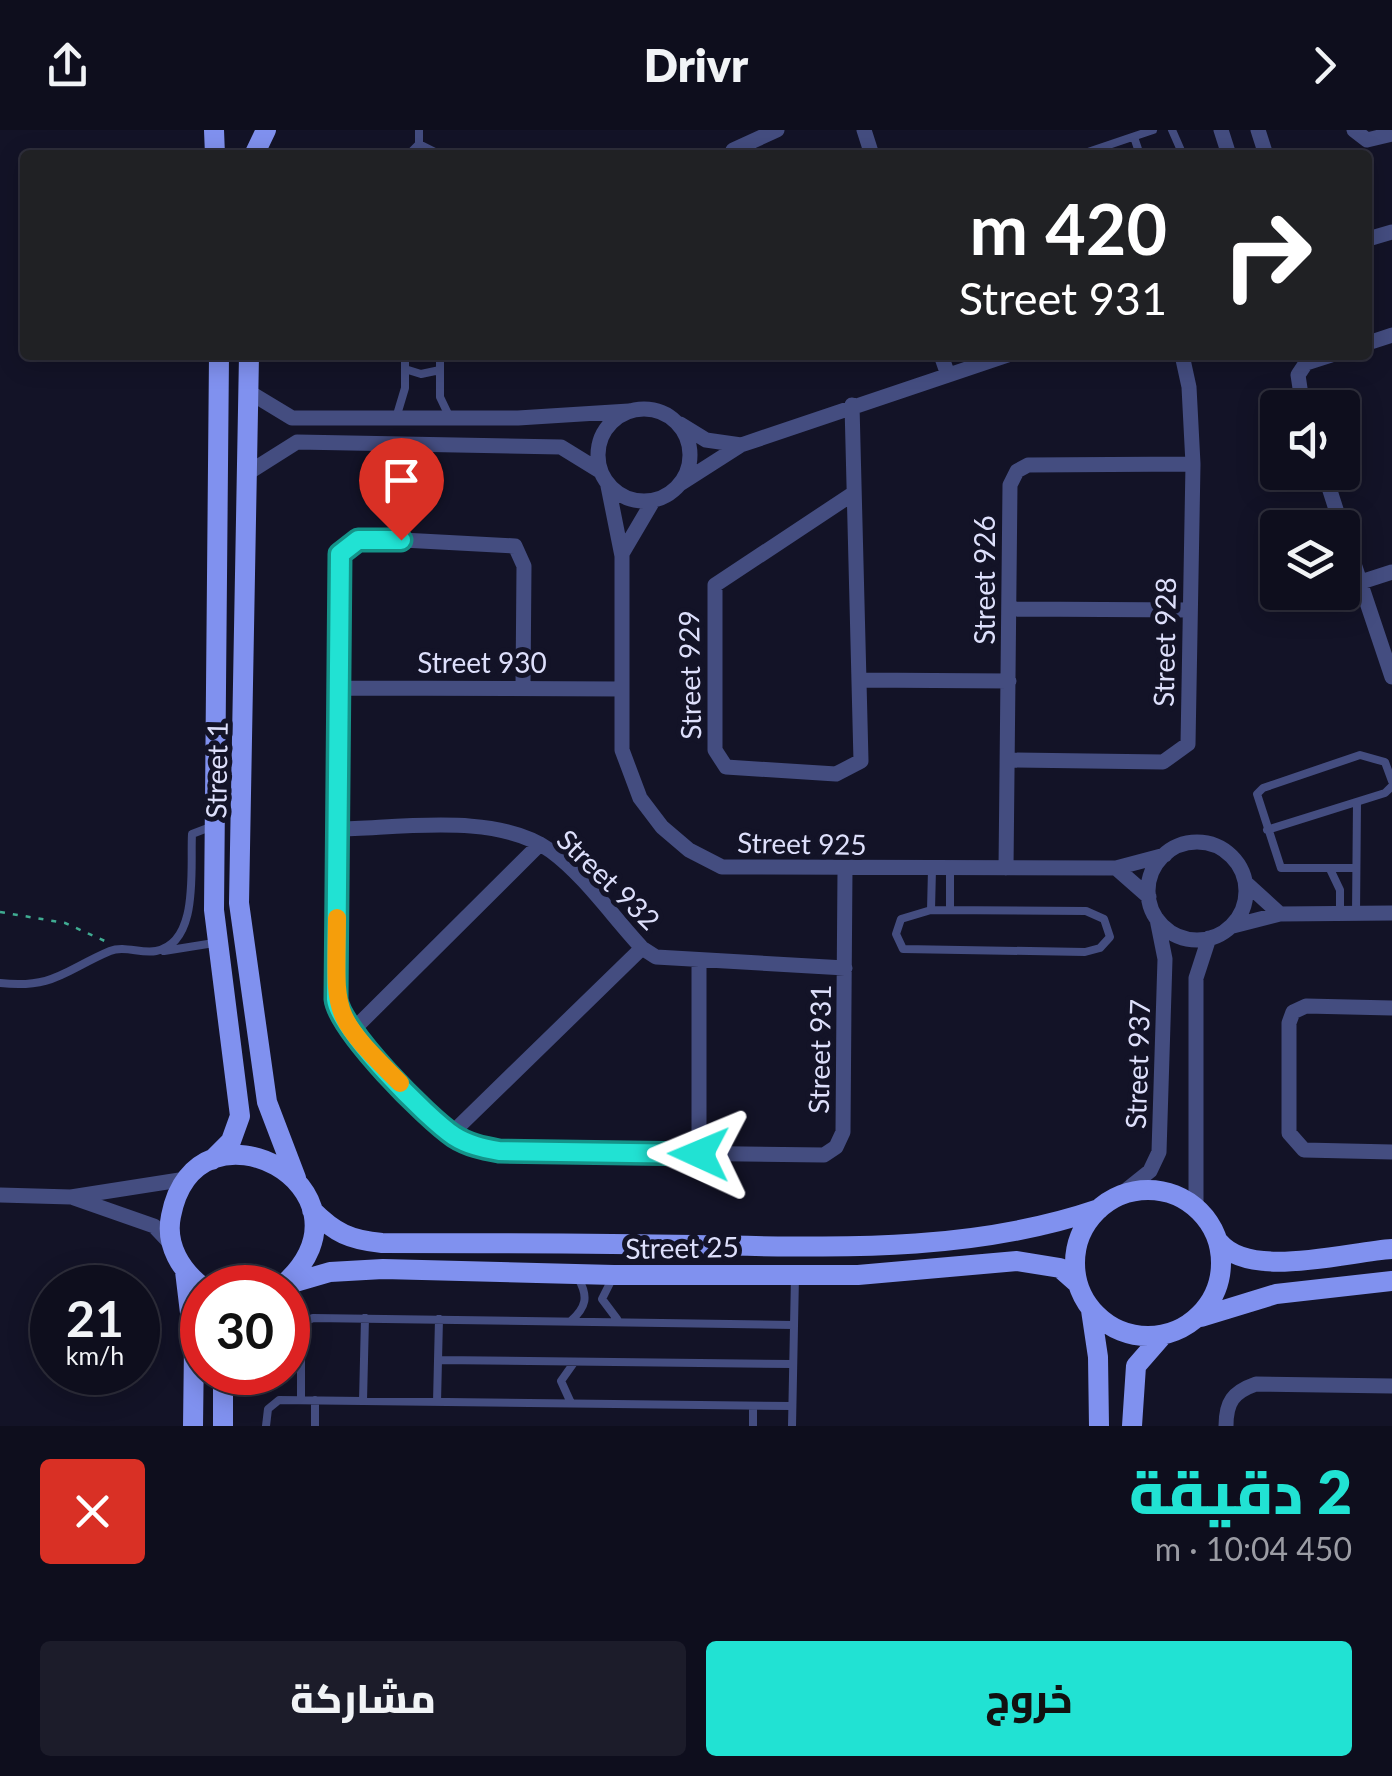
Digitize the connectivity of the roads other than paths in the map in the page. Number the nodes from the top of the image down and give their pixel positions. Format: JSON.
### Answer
{"nodes":[{"id":1,"x":419,"y":130,"type":"edge"},
{"id":2,"x":777,"y":130,"type":"edge"},
{"id":3,"x":1154,"y":130,"type":"edge"},
{"id":4,"x":1354,"y":130,"type":"edge"},
{"id":5,"x":1392,"y":134,"type":"edge"},
{"id":6,"x":1134,"y":136,"type":"junction"},
{"id":7,"x":419,"y":144,"type":"junction"},
{"id":8,"x":413,"y":150,"type":"edge"},
{"id":9,"x":431,"y":150,"type":"edge"},
{"id":10,"x":733,"y":150,"type":"edge"},
{"id":11,"x":1101,"y":150,"type":"edge"},
{"id":12,"x":1138,"y":150,"type":"edge"},
{"id":13,"x":219,"y":360,"type":"edge"},
{"id":14,"x":250,"y":360,"type":"edge"},
{"id":15,"x":406,"y":360,"type":"edge"},
{"id":16,"x":440,"y":360,"type":"edge"},
{"id":17,"x":943,"y":360,"type":"edge"},
{"id":18,"x":993,"y":360,"type":"edge"},
{"id":19,"x":1183,"y":360,"type":"edge"},
{"id":20,"x":1315,"y":360,"type":"edge"},
{"id":21,"x":405,"y":370,"type":"junction"},
{"id":22,"x":440,"y":370,"type":"junction"},
{"id":23,"x":948,"y":375,"type":"junction"},
{"id":24,"x":1300,"y":390,"type":"edge"},
{"id":25,"x":249,"y":392,"type":"junction"},
{"id":26,"x":852,"y":405,"type":"junction"},
{"id":27,"x":629,"y":411,"type":"junction"},
{"id":28,"x":396,"y":418,"type":"junction"},
{"id":29,"x":450,"y":418,"type":"junction"},
{"id":30,"x":672,"y":418,"type":"junction"},
{"id":31,"x":740,"y":444,"type":"junction"},
{"id":32,"x":1193,"y":464,"type":"junction"},
{"id":33,"x":248,"y":473,"type":"junction"},
{"id":34,"x":604,"y":478,"type":"junction"},
{"id":35,"x":680,"y":484,"type":"junction"},
{"id":36,"x":854,"y":493,"type":"junction"},
{"id":37,"x":653,"y":501,"type":"junction"},
{"id":38,"x":622,"y":556,"type":"junction"},
{"id":39,"x":1392,"y":572,"type":"edge"},
{"id":40,"x":1360,"y":582,"type":"joint"},
{"id":41,"x":1009,"y":609,"type":"junction"},
{"id":42,"x":1190,"y":610,"type":"junction"},
{"id":43,"x":1392,"y":677,"type":"edge"},
{"id":44,"x":860,"y":680,"type":"junction"},
{"id":45,"x":1008,"y":681,"type":"junction"},
{"id":46,"x":522,"y":686,"type":"junction"},
{"id":47,"x":342,"y":688,"type":"junction"},
{"id":48,"x":622,"y":689,"type":"junction"},
{"id":49,"x":1008,"y":760,"type":"junction"},
{"id":50,"x":1392,"y":784,"type":"edge"},
{"id":51,"x":1356,"y":802,"type":"junction"},
{"id":52,"x":242,"y":811,"type":"junction"},
{"id":53,"x":213,"y":815,"type":"junction"},
{"id":54,"x":338,"y":829,"type":"junction"},
{"id":55,"x":1268,"y":830,"type":"junction"},
{"id":56,"x":540,"y":844,"type":"junction"},
{"id":57,"x":1165,"y":855,"type":"junction"},
{"id":58,"x":1006,"y":868,"type":"junction"},
{"id":59,"x":1116,"y":868,"type":"junction"},
{"id":60,"x":1356,"y":868,"type":"junction"},
{"id":61,"x":932,"y":869,"type":"junction"},
{"id":62,"x":950,"y":869,"type":"junction"},
{"id":63,"x":1330,"y":869,"type":"junction"},
{"id":64,"x":845,"y":870,"type":"junction"},
{"id":65,"x":1246,"y":883,"type":"junction"},
{"id":66,"x":1149,"y":897,"type":"junction"},
{"id":67,"x":931,"y":910,"type":"junction"},
{"id":68,"x":950,"y":910,"type":"junction"},
{"id":69,"x":1392,"y":913,"type":"edge"},
{"id":70,"x":1280,"y":914,"type":"junction"},
{"id":71,"x":1348,"y":914,"type":"junction"},
{"id":72,"x":1157,"y":919,"type":"junction"},
{"id":73,"x":1230,"y":928,"type":"junction"},
{"id":74,"x":1208,"y":938,"type":"junction"},
{"id":75,"x":216,"y":943,"type":"junction"},
{"id":76,"x":642,"y":948,"type":"junction"},
{"id":77,"x":159,"y":951,"type":"junction"},
{"id":78,"x":698,"y":963,"type":"junction"},
{"id":79,"x":845,"y":968,"type":"junction"},
{"id":80,"x":0,"y":982,"type":"edge"},
{"id":81,"x":1392,"y":1008,"type":"edge"},
{"id":82,"x":350,"y":1032,"type":"junction"},
{"id":83,"x":451,"y":1134,"type":"junction"},
{"id":84,"x":1392,"y":1152,"type":"edge"},
{"id":85,"x":699,"y":1154,"type":"junction"},
{"id":86,"x":212,"y":1160,"type":"junction"},
{"id":87,"x":296,"y":1178,"type":"junction"},
{"id":88,"x":186,"y":1179,"type":"junction"},
{"id":89,"x":1120,"y":1195,"type":"junction"},
{"id":90,"x":0,"y":1196,"type":"edge"},
{"id":91,"x":70,"y":1196,"type":"junction"},
{"id":92,"x":1099,"y":1208,"type":"junction"},
{"id":93,"x":1196,"y":1208,"type":"junction"},
{"id":94,"x":312,"y":1210,"type":"junction"},
{"id":95,"x":1219,"y":1242,"type":"junction"},
{"id":96,"x":172,"y":1245,"type":"junction"},
{"id":97,"x":1392,"y":1249,"type":"edge"},
{"id":98,"x":182,"y":1265,"type":"edge"},
{"id":99,"x":299,"y":1265,"type":"edge"},
{"id":100,"x":575,"y":1274,"type":"junction"},
{"id":101,"x":795,"y":1274,"type":"junction"},
{"id":102,"x":614,"y":1275,"type":"junction"},
{"id":103,"x":310,"y":1278,"type":"edge"},
{"id":104,"x":1392,"y":1281,"type":"edge"},
{"id":105,"x":1078,"y":1283,"type":"junction"},
{"id":106,"x":1090,"y":1308,"type":"junction"},
{"id":107,"x":365,"y":1318,"type":"junction"},
{"id":108,"x":439,"y":1319,"type":"junction"},
{"id":109,"x":1194,"y":1320,"type":"junction"},
{"id":110,"x":571,"y":1321,"type":"junction"},
{"id":111,"x":620,"y":1322,"type":"junction"},
{"id":112,"x":792,"y":1325,"type":"junction"},
{"id":113,"x":1163,"y":1334,"type":"junction"},
{"id":114,"x":438,"y":1360,"type":"junction"},
{"id":115,"x":577,"y":1362,"type":"junction"},
{"id":116,"x":792,"y":1364,"type":"junction"},
{"id":117,"x":1392,"y":1386,"type":"edge"},
{"id":118,"x":193,"y":1395,"type":"edge"},
{"id":119,"x":223,"y":1395,"type":"edge"},
{"id":120,"x":301,"y":1400,"type":"junction"},
{"id":121,"x":316,"y":1400,"type":"junction"},
{"id":122,"x":363,"y":1401,"type":"junction"},
{"id":123,"x":438,"y":1402,"type":"junction"},
{"id":124,"x":571,"y":1404,"type":"junction"},
{"id":125,"x":754,"y":1406,"type":"junction"},
{"id":126,"x":792,"y":1406,"type":"junction"},
{"id":127,"x":193,"y":1426,"type":"edge"},
{"id":128,"x":223,"y":1426,"type":"edge"},
{"id":129,"x":266,"y":1426,"type":"edge"},
{"id":130,"x":315,"y":1426,"type":"edge"},
{"id":131,"x":753,"y":1426,"type":"edge"},
{"id":132,"x":792,"y":1426,"type":"edge"},
{"id":133,"x":1099,"y":1426,"type":"edge"},
{"id":134,"x":1132,"y":1426,"type":"edge"},
{"id":135,"x":1226,"y":1426,"type":"edge"}],
"edges":[{"from":1,"to":7,"type":"lane"},
{"from":2,"to":10,"type":"street"},
{"from":3,"to":6,"type":"lane"},
{"from":4,"to":5,"type":"street"},
{"from":6,"to":11,"type":"lane"},
{"from":6,"to":12,"type":"lane"},
{"from":7,"to":8,"type":"lane"},
{"from":7,"to":9,"type":"lane"},
{"from":13,"to":53,"type":"street","name":"Street 1"},
{"from":14,"to":25,"type":"street","name":"Street 1"},
{"from":15,"to":21,"type":"lane"},
{"from":16,"to":22,"type":"lane"},
{"from":17,"to":23,"type":"street"},
{"from":18,"to":23,"type":"street"},
{"from":19,"to":32,"type":"street","name":"Street 928"},
{"from":20,"to":24,"type":"street"},
{"from":21,"to":22,"type":"lane"},
{"from":21,"to":28,"type":"lane"},
{"from":22,"to":29,"type":"lane"},
{"from":23,"to":26,"type":"street"},
{"from":25,"to":28,"type":"street"},
{"from":25,"to":33,"type":"street","name":"Street 1"},
{"from":26,"to":31,"type":"street"},
{"from":26,"to":36,"type":"street","name":"Street 929"},
{"from":27,"to":29,"type":"street"},
{"from":27,"to":30,"type":"street"},
{"from":27,"to":34,"type":"street"},
{"from":28,"to":29,"type":"street"},
{"from":30,"to":31,"type":"street"},
{"from":30,"to":35,"type":"street"},
{"from":31,"to":35,"type":"street"},
{"from":32,"to":41,"type":"street","name":"Street 926"},
{"from":32,"to":42,"type":"street","name":"Street 928"},
{"from":33,"to":34,"type":"street"},
{"from":33,"to":52,"type":"street","name":"Street 1"},
{"from":34,"to":37,"type":"street"},
{"from":34,"to":38,"type":"street","name":"Street 925"},
{"from":35,"to":37,"type":"street"},
{"from":36,"to":44,"type":"street","name":"Street 929"},
{"from":36,"to":44,"type":"street","name":"Street 929"},
{"from":37,"to":38,"type":"street","name":"Street 925"},
{"from":38,"to":48,"type":"street","name":"Street 925"},
{"from":39,"to":40,"type":"street"},
{"from":40,"to":43,"type":"street"},
{"from":41,"to":42,"type":"street"},
{"from":41,"to":45,"type":"street","name":"Street 926"},
{"from":42,"to":49,"type":"street","name":"Street 928"},
{"from":44,"to":45,"type":"street"},
{"from":45,"to":49,"type":"street","name":"Street 926"},
{"from":46,"to":47,"type":"street","name":"Street 930"},
{"from":46,"to":47,"type":"street","name":"Street 931"},
{"from":46,"to":48,"type":"street","name":"Street 930"},
{"from":47,"to":54,"type":"street","name":"Street 931"},
{"from":48,"to":64,"type":"street","name":"Street 925"},
{"from":49,"to":58,"type":"street","name":"Street 926"},
{"from":50,"to":51,"type":"lane"},
{"from":50,"to":55,"type":"lane"},
{"from":51,"to":55,"type":"lane"},
{"from":51,"to":60,"type":"lane"},
{"from":52,"to":53,"type":"street"},
{"from":52,"to":87,"type":"street","name":"Street 1"},
{"from":53,"to":75,"type":"street","name":"Street 1"},
{"from":53,"to":77,"type":"lane"},
{"from":54,"to":56,"type":"street","name":"Street 932"},
{"from":54,"to":82,"type":"street","name":"Street 931"},
{"from":55,"to":63,"type":"lane"},
{"from":56,"to":76,"type":"street","name":"Street 932"},
{"from":56,"to":82,"type":"street"},
{"from":57,"to":59,"type":"street","name":"Street 925"},
{"from":57,"to":65,"type":"street"},
{"from":57,"to":66,"type":"street"},
{"from":58,"to":59,"type":"street","name":"Street 925"},
{"from":58,"to":62,"type":"street","name":"Street 925"},
{"from":59,"to":66,"type":"street"},
{"from":60,"to":63,"type":"lane"},
{"from":60,"to":71,"type":"lane"},
{"from":61,"to":62,"type":"street","name":"Street 925"},
{"from":61,"to":64,"type":"street","name":"Street 925"},
{"from":61,"to":67,"type":"lane"},
{"from":62,"to":68,"type":"lane"},
{"from":63,"to":71,"type":"lane"},
{"from":64,"to":79,"type":"street","name":"Street 931"},
{"from":65,"to":70,"type":"street"},
{"from":65,"to":73,"type":"street"},
{"from":66,"to":72,"type":"street"},
{"from":67,"to":68,"type":"lane"},
{"from":67,"to":68,"type":"lane"},
{"from":69,"to":71,"type":"street"},
{"from":70,"to":71,"type":"street"},
{"from":70,"to":73,"type":"street"},
{"from":72,"to":74,"type":"street"},
{"from":72,"to":89,"type":"street","name":"Street 937"},
{"from":73,"to":74,"type":"street"},
{"from":74,"to":93,"type":"street","name":"Street 937"},
{"from":75,"to":77,"type":"lane"},
{"from":75,"to":86,"type":"street","name":"Street 1"},
{"from":76,"to":78,"type":"street","name":"Street 932"},
{"from":76,"to":83,"type":"street"},
{"from":77,"to":80,"type":"lane"},
{"from":78,"to":79,"type":"street","name":"Street 932"},
{"from":78,"to":85,"type":"street"},
{"from":79,"to":85,"type":"street","name":"Street 931"},
{"from":81,"to":84,"type":"street"},
{"from":82,"to":83,"type":"street","name":"Street 931"},
{"from":83,"to":85,"type":"street","name":"Street 931"},
{"from":86,"to":87,"type":"street"},
{"from":86,"to":88,"type":"street"},
{"from":87,"to":94,"type":"street","name":"Street 1"},
{"from":88,"to":91,"type":"street"},
{"from":88,"to":96,"type":"street"},
{"from":89,"to":92,"type":"street"},
{"from":89,"to":93,"type":"street"},
{"from":90,"to":91,"type":"street"},
{"from":91,"to":96,"type":"street"},
{"from":92,"to":94,"type":"street","name":"Street 25"},
{"from":92,"to":105,"type":"street"},
{"from":93,"to":95,"type":"street"},
{"from":94,"to":99,"type":"street"},
{"from":95,"to":97,"type":"street"},
{"from":95,"to":109,"type":"street"},
{"from":96,"to":98,"type":"street"},
{"from":100,"to":102,"type":"street","name":"Street 25"},
{"from":100,"to":103,"type":"street","name":"Street 25"},
{"from":100,"to":110,"type":"lane"},
{"from":101,"to":102,"type":"street","name":"Street 25"},
{"from":101,"to":105,"type":"street","name":"Street 25"},
{"from":101,"to":112,"type":"lane"},
{"from":102,"to":111,"type":"lane"},
{"from":104,"to":109,"type":"street"},
{"from":105,"to":106,"type":"street"},
{"from":106,"to":113,"type":"street"},
{"from":106,"to":133,"type":"street"},
{"from":107,"to":108,"type":"lane"},
{"from":107,"to":120,"type":"lane"},
{"from":107,"to":122,"type":"lane"},
{"from":108,"to":110,"type":"lane"},
{"from":108,"to":114,"type":"lane"},
{"from":109,"to":113,"type":"street"},
{"from":110,"to":111,"type":"lane"},
{"from":111,"to":112,"type":"lane"},
{"from":112,"to":116,"type":"lane"},
{"from":113,"to":134,"type":"street"},
{"from":114,"to":115,"type":"lane"},
{"from":114,"to":123,"type":"lane"},
{"from":115,"to":116,"type":"lane"},
{"from":115,"to":124,"type":"lane"},
{"from":116,"to":126,"type":"lane"},
{"from":117,"to":135,"type":"street"},
{"from":118,"to":127,"type":"street"},
{"from":119,"to":128,"type":"street"},
{"from":120,"to":121,"type":"lane"},
{"from":120,"to":129,"type":"lane"},
{"from":121,"to":122,"type":"lane"},
{"from":121,"to":130,"type":"lane"},
{"from":122,"to":123,"type":"lane"},
{"from":123,"to":124,"type":"lane"},
{"from":124,"to":125,"type":"lane"},
{"from":125,"to":126,"type":"lane"},
{"from":125,"to":131,"type":"lane"},
{"from":126,"to":132,"type":"lane"}]}
